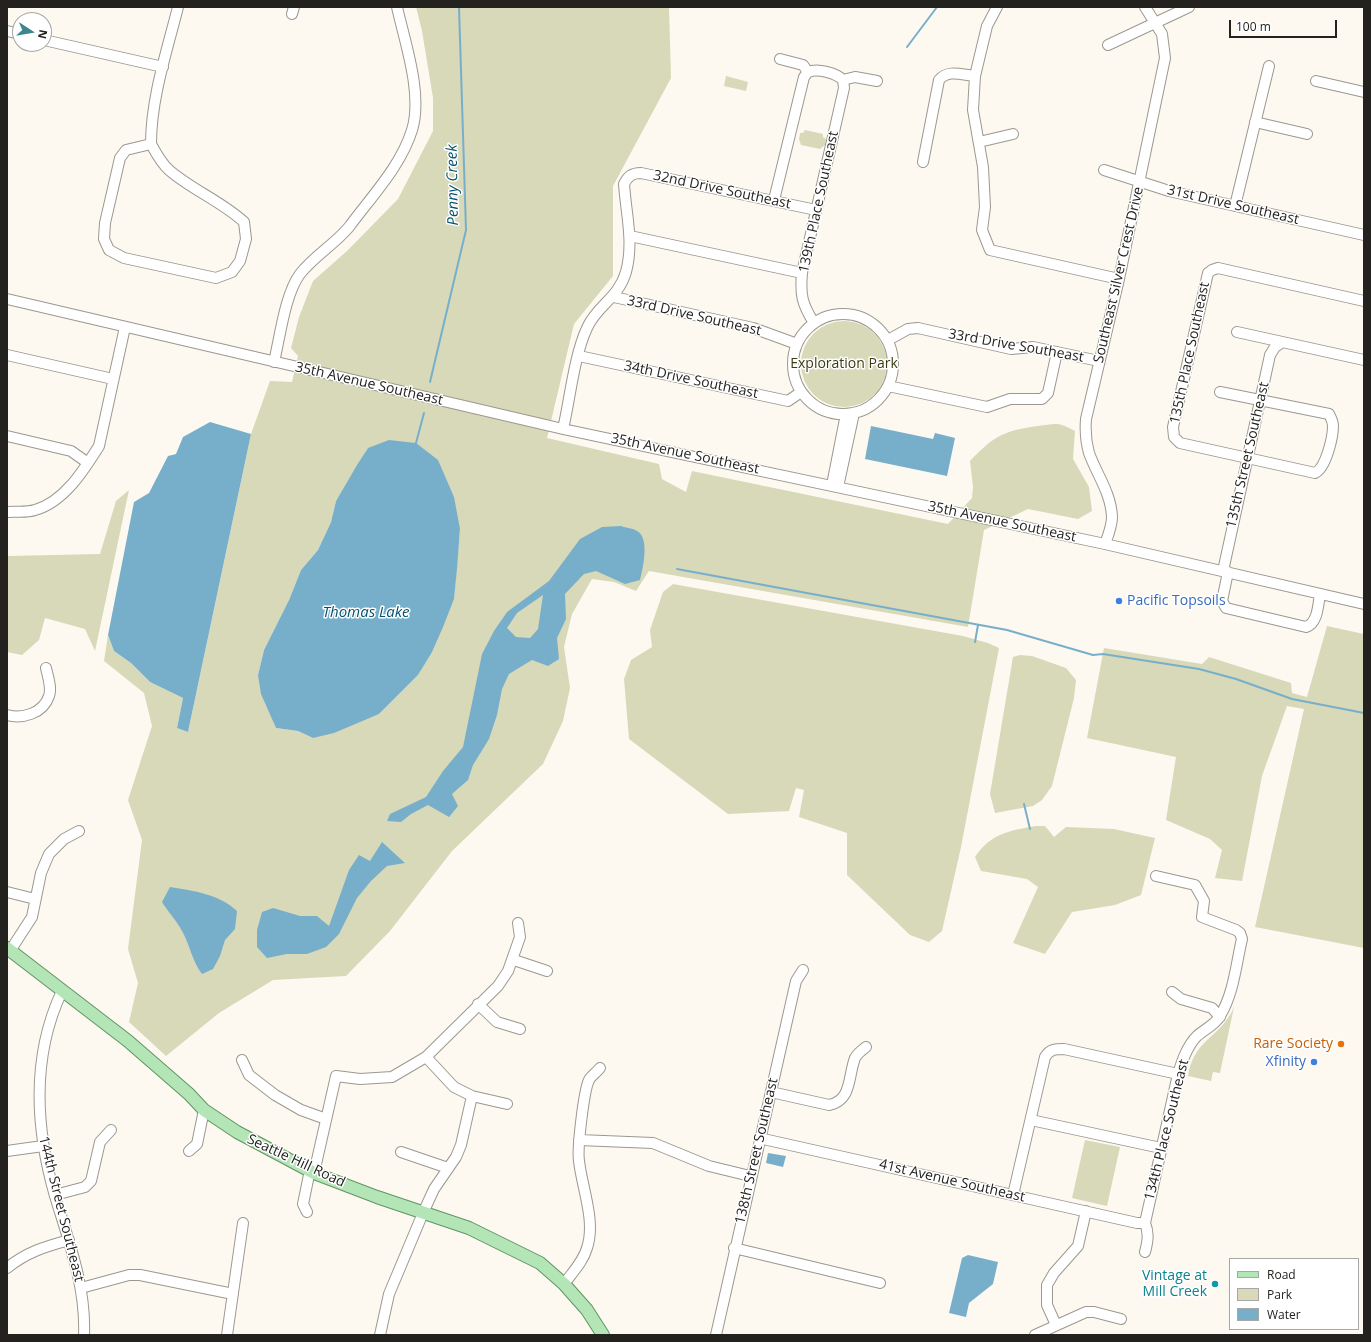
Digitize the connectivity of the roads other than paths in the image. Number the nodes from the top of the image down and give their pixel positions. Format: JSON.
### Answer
{"nodes":[{"id":1,"x":178,"y":7,"type":"edge"},
{"id":2,"x":397,"y":7,"type":"edge"},
{"id":3,"x":997,"y":7,"type":"edge"},
{"id":4,"x":1145,"y":7,"type":"edge"},
{"id":5,"x":1189,"y":7,"type":"edge"},
{"id":6,"x":1156,"y":23,"type":"junction"},
{"id":7,"x":52,"y":42,"type":"edge"},
{"id":8,"x":1108,"y":45,"type":"dead end"},
{"id":9,"x":780,"y":59,"type":"dead end"},
{"id":10,"x":1269,"y":66,"type":"dead end"},
{"id":11,"x":163,"y":67,"type":"junction"},
{"id":12,"x":808,"y":72,"type":"junction"},
{"id":13,"x":975,"y":76,"type":"junction"},
{"id":14,"x":843,"y":80,"type":"junction"},
{"id":15,"x":877,"y":81,"type":"dead end"},
{"id":16,"x":1316,"y":81,"type":"dead end"},
{"id":17,"x":1364,"y":92,"type":"edge"},
{"id":18,"x":1255,"y":122,"type":"junction"},
{"id":19,"x":1013,"y":134,"type":"dead end"},
{"id":20,"x":1307,"y":134,"type":"dead end"},
{"id":21,"x":979,"y":142,"type":"junction"},
{"id":22,"x":152,"y":144,"type":"junction"},
{"id":23,"x":923,"y":162,"type":"dead end"},
{"id":24,"x":1104,"y":170,"type":"dead end"},
{"id":25,"x":1140,"y":180,"type":"junction"},
{"id":26,"x":774,"y":200,"type":"junction"},
{"id":27,"x":1235,"y":206,"type":"junction"},
{"id":28,"x":816,"y":210,"type":"junction"},
{"id":29,"x":1364,"y":235,"type":"edge"},
{"id":30,"x":630,"y":236,"type":"junction"},
{"id":31,"x":802,"y":273,"type":"junction"},
{"id":32,"x":1119,"y":279,"type":"junction"},
{"id":33,"x":614,"y":297,"type":"junction"},
{"id":34,"x":7,"y":300,"type":"edge"},
{"id":35,"x":1364,"y":301,"type":"edge"},
{"id":36,"x":814,"y":323,"type":"junction"},
{"id":37,"x":125,"y":327,"type":"junction"},
{"id":38,"x":1236,"y":332,"type":"dead end"},
{"id":39,"x":888,"y":340,"type":"junction"},
{"id":40,"x":1281,"y":343,"type":"junction"},
{"id":41,"x":797,"y":344,"type":"junction"},
{"id":42,"x":1057,"y":352,"type":"junction"},
{"id":43,"x":7,"y":355,"type":"edge"},
{"id":44,"x":579,"y":356,"type":"junction"},
{"id":45,"x":1364,"y":360,"type":"edge"},
{"id":46,"x":1099,"y":361,"type":"junction"},
{"id":47,"x":274,"y":362,"type":"junction"},
{"id":48,"x":113,"y":379,"type":"junction"},
{"id":49,"x":888,"y":386,"type":"junction"},
{"id":50,"x":801,"y":392,"type":"junction"},
{"id":51,"x":1220,"y":392,"type":"dead end"},
{"id":52,"x":1261,"y":400,"type":"junction"},
{"id":53,"x":850,"y":414,"type":"junction"},
{"id":54,"x":563,"y":429,"type":"junction"},
{"id":55,"x":7,"y":436,"type":"edge"},
{"id":56,"x":1247,"y":458,"type":"junction"},
{"id":57,"x":88,"y":463,"type":"junction"},
{"id":58,"x":835,"y":486,"type":"junction"},
{"id":59,"x":7,"y":512,"type":"edge"},
{"id":60,"x":1106,"y":544,"type":"junction"},
{"id":61,"x":1225,"y":571,"type":"junction"},
{"id":62,"x":1320,"y":594,"type":"junction"},
{"id":63,"x":1364,"y":604,"type":"edge"},
{"id":64,"x":46,"y":668,"type":"dead end"},
{"id":65,"x":7,"y":715,"type":"edge"},
{"id":66,"x":79,"y":830,"type":"dead end"},
{"id":67,"x":1156,"y":876,"type":"dead end"},
{"id":68,"x":7,"y":892,"type":"edge"},
{"id":69,"x":34,"y":899,"type":"junction"},
{"id":70,"x":518,"y":924,"type":"dead end"},
{"id":71,"x":9,"y":950,"type":"edge"},
{"id":72,"x":514,"y":960,"type":"junction"},
{"id":73,"x":803,"y":970,"type":"dead end"},
{"id":74,"x":547,"y":971,"type":"dead end"},
{"id":75,"x":62,"y":991,"type":"junction"},
{"id":76,"x":1172,"y":992,"type":"dead end"},
{"id":77,"x":478,"y":1004,"type":"junction"},
{"id":78,"x":1220,"y":1017,"type":"junction"},
{"id":79,"x":520,"y":1029,"type":"dead end"},
{"id":80,"x":866,"y":1047,"type":"dead end"},
{"id":81,"x":426,"y":1058,"type":"junction"},
{"id":82,"x":242,"y":1060,"type":"dead end"},
{"id":83,"x":600,"y":1068,"type":"dead end"},
{"id":84,"x":1178,"y":1074,"type":"junction"},
{"id":85,"x":771,"y":1092,"type":"junction"},
{"id":86,"x":472,"y":1096,"type":"junction"},
{"id":87,"x":507,"y":1104,"type":"dead end"},
{"id":88,"x":204,"y":1110,"type":"junction"},
{"id":89,"x":326,"y":1119,"type":"junction"},
{"id":90,"x":1031,"y":1120,"type":"junction"},
{"id":91,"x":111,"y":1130,"type":"dead end"},
{"id":92,"x":759,"y":1138,"type":"junction"},
{"id":93,"x":579,"y":1140,"type":"junction"},
{"id":94,"x":43,"y":1146,"type":"junction"},
{"id":95,"x":1161,"y":1148,"type":"junction"},
{"id":96,"x":7,"y":1151,"type":"edge"},
{"id":97,"x":189,"y":1152,"type":"dead end"},
{"id":98,"x":401,"y":1152,"type":"dead end"},
{"id":99,"x":448,"y":1168,"type":"junction"},
{"id":100,"x":312,"y":1171,"type":"junction"},
{"id":101,"x":750,"y":1176,"type":"junction"},
{"id":102,"x":55,"y":1195,"type":"junction"},
{"id":103,"x":1013,"y":1195,"type":"junction"},
{"id":104,"x":1086,"y":1211,"type":"junction"},
{"id":105,"x":307,"y":1212,"type":"dead end"},
{"id":106,"x":423,"y":1213,"type":"junction"},
{"id":107,"x":243,"y":1223,"type":"dead end"},
{"id":108,"x":1145,"y":1223,"type":"junction"},
{"id":109,"x":69,"y":1240,"type":"junction"},
{"id":110,"x":734,"y":1248,"type":"junction"},
{"id":111,"x":1145,"y":1252,"type":"dead end"},
{"id":112,"x":7,"y":1268,"type":"edge"},
{"id":113,"x":880,"y":1283,"type":"dead end"},
{"id":114,"x":564,"y":1284,"type":"junction"},
{"id":115,"x":81,"y":1288,"type":"junction"},
{"id":116,"x":233,"y":1294,"type":"junction"},
{"id":117,"x":1121,"y":1319,"type":"dead end"},
{"id":118,"x":1056,"y":1325,"type":"junction"},
{"id":119,"x":84,"y":1335,"type":"edge"},
{"id":120,"x":227,"y":1335,"type":"edge"},
{"id":121,"x":380,"y":1335,"type":"edge"},
{"id":122,"x":603,"y":1335,"type":"edge"},
{"id":123,"x":716,"y":1335,"type":"edge"},
{"id":124,"x":1035,"y":1335,"type":"edge"}],
"edges":[{"from":1,"to":11,"type":"street"},
{"from":2,"to":47,"type":"street"},
{"from":3,"to":13,"type":"street"},
{"from":4,"to":6,"type":"street","name":"Southeast Silver Crest Drive"},
{"from":5,"to":6,"type":"street"},
{"from":6,"to":8,"type":"street"},
{"from":6,"to":25,"type":"street","name":"Southeast Silver Crest Drive"},
{"from":7,"to":11,"type":"street"},
{"from":9,"to":12,"type":"street"},
{"from":10,"to":18,"type":"street"},
{"from":11,"to":22,"type":"street"},
{"from":12,"to":14,"type":"street"},
{"from":12,"to":26,"type":"street"},
{"from":13,"to":21,"type":"street"},
{"from":13,"to":23,"type":"street"},
{"from":14,"to":15,"type":"street"},
{"from":14,"to":28,"type":"street","name":"139th Place Southeast"},
{"from":16,"to":17,"type":"street"},
{"from":18,"to":20,"type":"street"},
{"from":18,"to":27,"type":"street"},
{"from":19,"to":21,"type":"street"},
{"from":21,"to":32,"type":"street"},
{"from":22,"to":22,"type":"street"},
{"from":24,"to":25,"type":"street","name":"31st Drive Southeast"},
{"from":25,"to":27,"type":"street","name":"31st Drive Southeast"},
{"from":25,"to":32,"type":"street","name":"Southeast Silver Crest Drive"},
{"from":26,"to":28,"type":"street","name":"32nd Drive Southeast"},
{"from":26,"to":30,"type":"street","name":"32nd Drive Southeast"},
{"from":27,"to":29,"type":"street","name":"31st Drive Southeast"},
{"from":28,"to":31,"type":"street","name":"139th Place Southeast"},
{"from":30,"to":31,"type":"street"},
{"from":30,"to":33,"type":"street"},
{"from":31,"to":36,"type":"street","name":"139th Place Southeast"},
{"from":32,"to":46,"type":"street","name":"Southeast Silver Crest Drive"},
{"from":33,"to":41,"type":"street","name":"33rd Drive Southeast"},
{"from":33,"to":44,"type":"street"},
{"from":34,"to":37,"type":"street","name":"35th Avenue Southeast"},
{"from":35,"to":56,"type":"street","name":"135th Place Southeast"},
{"from":36,"to":39,"type":"street"},
{"from":36,"to":41,"type":"street"},
{"from":37,"to":47,"type":"street","name":"35th Avenue Southeast"},
{"from":37,"to":48,"type":"street"},
{"from":38,"to":40,"type":"street"},
{"from":39,"to":42,"type":"street","name":"33rd Drive Southeast"},
{"from":39,"to":49,"type":"street"},
{"from":40,"to":45,"type":"street"},
{"from":40,"to":52,"type":"street","name":"135th Street Southeast"},
{"from":41,"to":50,"type":"street"},
{"from":42,"to":46,"type":"street","name":"33rd Drive Southeast"},
{"from":42,"to":49,"type":"street"},
{"from":43,"to":48,"type":"street"},
{"from":44,"to":50,"type":"street","name":"34th Drive Southeast"},
{"from":44,"to":54,"type":"street"},
{"from":46,"to":60,"type":"street","name":"Southeast Silver Crest Drive"},
{"from":47,"to":54,"type":"street","name":"35th Avenue Southeast"},
{"from":48,"to":57,"type":"street"},
{"from":49,"to":53,"type":"street"},
{"from":50,"to":53,"type":"street"},
{"from":51,"to":52,"type":"street"},
{"from":52,"to":56,"type":"street","name":"135th Street Southeast"},
{"from":52,"to":56,"type":"street"},
{"from":53,"to":58,"type":"street"},
{"from":54,"to":58,"type":"street","name":"35th Avenue Southeast"},
{"from":55,"to":57,"type":"street"},
{"from":56,"to":61,"type":"street","name":"135th Street Southeast"},
{"from":57,"to":59,"type":"street"},
{"from":58,"to":60,"type":"street","name":"35th Avenue Southeast"},
{"from":60,"to":61,"type":"street","name":"35th Avenue Southeast"},
{"from":61,"to":62,"type":"street","name":"35th Avenue Southeast"},
{"from":61,"to":62,"type":"street","name":"135th Street Southeast"},
{"from":62,"to":63,"type":"street","name":"35th Avenue Southeast"},
{"from":64,"to":65,"type":"street"},
{"from":66,"to":69,"type":"street"},
{"from":67,"to":78,"type":"street","name":"134th Place Southeast"},
{"from":68,"to":69,"type":"street"},
{"from":69,"to":71,"type":"street"},
{"from":70,"to":72,"type":"street"},
{"from":71,"to":75,"type":"main road","name":"Seattle Hill Road"},
{"from":72,"to":74,"type":"street"},
{"from":72,"to":77,"type":"street"},
{"from":73,"to":85,"type":"street","name":"138th Street Southeast"},
{"from":75,"to":88,"type":"main road","name":"Seattle Hill Road"},
{"from":75,"to":94,"type":"street","name":"144th Street Southeast"},
{"from":76,"to":78,"type":"street"},
{"from":77,"to":79,"type":"street"},
{"from":77,"to":81,"type":"street"},
{"from":78,"to":84,"type":"street","name":"134th Place Southeast"},
{"from":80,"to":85,"type":"street"},
{"from":81,"to":86,"type":"street"},
{"from":81,"to":89,"type":"street"},
{"from":82,"to":89,"type":"street"},
{"from":83,"to":93,"type":"street"},
{"from":84,"to":90,"type":"street"},
{"from":84,"to":95,"type":"street","name":"134th Place Southeast"},
{"from":85,"to":92,"type":"street","name":"138th Street Southeast"},
{"from":86,"to":87,"type":"street"},
{"from":86,"to":99,"type":"street"},
{"from":88,"to":97,"type":"street"},
{"from":88,"to":100,"type":"main road","name":"Seattle Hill Road"},
{"from":89,"to":100,"type":"street"},
{"from":90,"to":95,"type":"street"},
{"from":90,"to":103,"type":"street"},
{"from":91,"to":102,"type":"street"},
{"from":92,"to":101,"type":"street","name":"138th Street Southeast"},
{"from":92,"to":103,"type":"street","name":"41st Avenue Southeast"},
{"from":93,"to":101,"type":"street"},
{"from":93,"to":114,"type":"street"},
{"from":94,"to":96,"type":"street"},
{"from":94,"to":102,"type":"street","name":"144th Street Southeast"},
{"from":95,"to":108,"type":"street","name":"134th Place Southeast"},
{"from":98,"to":99,"type":"street"},
{"from":99,"to":106,"type":"street"},
{"from":100,"to":105,"type":"street"},
{"from":100,"to":106,"type":"main road","name":"Seattle Hill Road"},
{"from":101,"to":110,"type":"street","name":"138th Street Southeast"},
{"from":102,"to":109,"type":"street","name":"144th Street Southeast"},
{"from":103,"to":104,"type":"street","name":"41st Avenue Southeast"},
{"from":104,"to":108,"type":"street","name":"41st Avenue Southeast"},
{"from":104,"to":118,"type":"street"},
{"from":106,"to":114,"type":"main road","name":"Seattle Hill Road"},
{"from":106,"to":121,"type":"street"},
{"from":107,"to":116,"type":"street"},
{"from":108,"to":111,"type":"street","name":"134th Place Southeast"},
{"from":109,"to":112,"type":"street"},
{"from":109,"to":115,"type":"street","name":"144th Street Southeast"},
{"from":110,"to":113,"type":"street"},
{"from":110,"to":123,"type":"street","name":"138th Street Southeast"},
{"from":114,"to":122,"type":"main road","name":"Seattle Hill Road"},
{"from":115,"to":116,"type":"street"},
{"from":115,"to":119,"type":"street","name":"144th Street Southeast"},
{"from":116,"to":120,"type":"street"},
{"from":117,"to":118,"type":"street"},
{"from":118,"to":124,"type":"street"}]}
